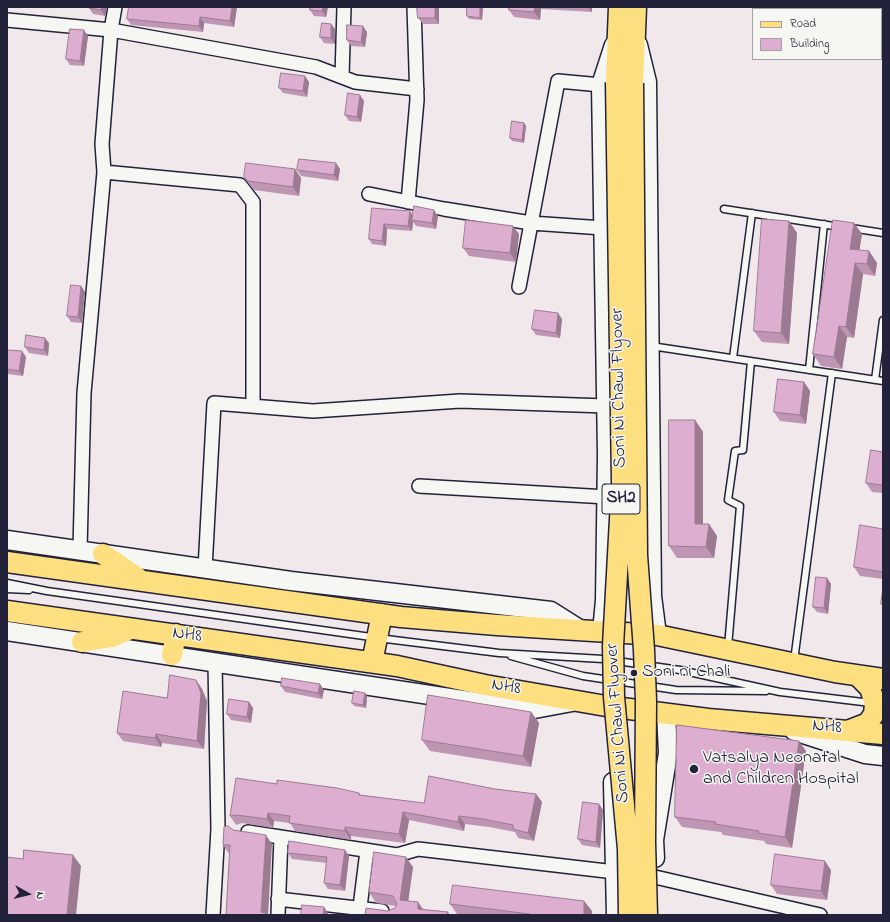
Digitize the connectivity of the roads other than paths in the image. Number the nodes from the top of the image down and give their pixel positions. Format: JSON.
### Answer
{"nodes":[{"id":1,"x":115,"y":7,"type":"edge"},
{"id":2,"x":344,"y":7,"type":"edge"},
{"id":3,"x":414,"y":7,"type":"edge"},
{"id":4,"x":619,"y":7,"type":"edge"},
{"id":5,"x":636,"y":7,"type":"edge"},
{"id":6,"x":7,"y":20,"type":"edge"},
{"id":7,"x":627,"y":28,"type":"junction"},
{"id":8,"x":111,"y":30,"type":"junction"},
{"id":9,"x":342,"y":77,"type":"junction"},
{"id":10,"x":617,"y":83,"type":"junction"},
{"id":11,"x":417,"y":89,"type":"junction"},
{"id":12,"x":104,"y":172,"type":"junction"},
{"id":13,"x":369,"y":194,"type":"dead end"},
{"id":14,"x":408,"y":202,"type":"junction"},
{"id":15,"x":724,"y":209,"type":"dead end"},
{"id":16,"x":752,"y":213,"type":"junction"},
{"id":17,"x":531,"y":223,"type":"junction"},
{"id":18,"x":824,"y":224,"type":"junction"},
{"id":19,"x":604,"y":228,"type":"junction"},
{"id":20,"x":883,"y":233,"type":"edge"},
{"id":21,"x":519,"y":287,"type":"dead end"},
{"id":22,"x":883,"y":320,"type":"edge"},
{"id":23,"x":649,"y":345,"type":"junction"},
{"id":24,"x":733,"y":358,"type":"junction"},
{"id":25,"x":751,"y":361,"type":"junction"},
{"id":26,"x":809,"y":370,"type":"junction"},
{"id":27,"x":832,"y":373,"type":"junction"},
{"id":28,"x":875,"y":380,"type":"junction"},
{"id":29,"x":883,"y":381,"type":"edge"},
{"id":30,"x":253,"y":406,"type":"junction"},
{"id":31,"x":606,"y":406,"type":"junction"},
{"id":32,"x":419,"y":486,"type":"dead end"},
{"id":33,"x":607,"y":497,"type":"junction"},
{"id":34,"x":7,"y":540,"type":"edge"},
{"id":35,"x":80,"y":549,"type":"junction"},
{"id":36,"x":103,"y":554,"type":"junction"},
{"id":37,"x":7,"y":562,"type":"edge"},
{"id":38,"x":205,"y":569,"type":"junction"},
{"id":39,"x":143,"y":581,"type":"junction"},
{"id":40,"x":7,"y":583,"type":"edge"},
{"id":41,"x":7,"y":589,"type":"edge"},
{"id":42,"x":47,"y":591,"type":"junction"},
{"id":43,"x":7,"y":611,"type":"edge"},
{"id":44,"x":382,"y":614,"type":"junction"},
{"id":45,"x":131,"y":628,"type":"junction"},
{"id":46,"x":581,"y":630,"type":"junction"},
{"id":47,"x":7,"y":631,"type":"edge"},
{"id":48,"x":602,"y":632,"type":"junction"},
{"id":49,"x":176,"y":634,"type":"junction"},
{"id":50,"x":657,"y":635,"type":"junction"},
{"id":51,"x":378,"y":638,"type":"junction"},
{"id":52,"x":82,"y":642,"type":"junction"},
{"id":53,"x":720,"y":648,"type":"junction"},
{"id":54,"x":499,"y":653,"type":"junction"},
{"id":55,"x":172,"y":655,"type":"junction"},
{"id":56,"x":372,"y":662,"type":"junction"},
{"id":57,"x":214,"y":663,"type":"junction"},
{"id":58,"x":794,"y":664,"type":"junction"},
{"id":59,"x":858,"y":676,"type":"junction"},
{"id":60,"x":883,"y":679,"type":"edge"},
{"id":61,"x":780,"y":692,"type":"junction"},
{"id":62,"x":578,"y":701,"type":"junction"},
{"id":63,"x":879,"y":704,"type":"edge"},
{"id":64,"x":606,"y":706,"type":"junction"},
{"id":65,"x":666,"y":714,"type":"junction"},
{"id":66,"x":772,"y":724,"type":"junction"},
{"id":67,"x":850,"y":730,"type":"junction"},
{"id":68,"x":883,"y":734,"type":"edge"},
{"id":69,"x":883,"y":756,"type":"edge"},
{"id":70,"x":241,"y":831,"type":"edge"},
{"id":71,"x":281,"y":837,"type":"junction"},
{"id":72,"x":367,"y":851,"type":"junction"},
{"id":73,"x":615,"y":872,"type":"junction"},
{"id":74,"x":655,"y":877,"type":"junction"},
{"id":75,"x":278,"y":899,"type":"junction"},
{"id":76,"x":359,"y":911,"type":"edge"},
{"id":77,"x":396,"y":912,"type":"edge"},
{"id":78,"x":213,"y":915,"type":"edge"},
{"id":79,"x":278,"y":915,"type":"edge"},
{"id":80,"x":616,"y":915,"type":"edge"},
{"id":81,"x":629,"y":915,"type":"edge"},
{"id":82,"x":647,"y":915,"type":"edge"},
{"id":83,"x":657,"y":915,"type":"edge"},
{"id":84,"x":820,"y":915,"type":"edge"}],
"edges":[{"from":1,"to":8,"type":"street"},
{"from":2,"to":9,"type":"street"},
{"from":3,"to":11,"type":"street"},
{"from":4,"to":7,"type":"main road","number":"SH2"},
{"from":5,"to":7,"type":"main road","number":"SH2"},
{"from":6,"to":8,"type":"street"},
{"from":7,"to":10,"type":"main road","name":"Soni Ni Chawl Flyover","number":"SH2"},
{"from":7,"to":23,"type":"street"},
{"from":8,"to":9,"type":"street"},
{"from":8,"to":12,"type":"street"},
{"from":9,"to":11,"type":"street"},
{"from":10,"to":17,"type":"street"},
{"from":10,"to":19,"type":"street"},
{"from":10,"to":81,"type":"main road","name":"Soni Ni Chawl Flyover","number":"SH2","bridge":true},
{"from":10,"to":82,"type":"main road","name":"Soni Ni Chawl Flyover","number":"SH2","bridge":true},
{"from":11,"to":14,"type":"street"},
{"from":12,"to":30,"type":"street"},
{"from":12,"to":35,"type":"street"},
{"from":13,"to":14,"type":"street"},
{"from":14,"to":17,"type":"street"},
{"from":15,"to":16,"type":"lane"},
{"from":16,"to":18,"type":"lane"},
{"from":16,"to":24,"type":"lane"},
{"from":17,"to":19,"type":"street"},
{"from":17,"to":21,"type":"street"},
{"from":18,"to":20,"type":"lane"},
{"from":18,"to":26,"type":"lane"},
{"from":19,"to":31,"type":"street"},
{"from":22,"to":28,"type":"lane"},
{"from":23,"to":24,"type":"lane"},
{"from":23,"to":50,"type":"street"},
{"from":24,"to":25,"type":"lane"},
{"from":25,"to":26,"type":"lane"},
{"from":25,"to":53,"type":"lane"},
{"from":26,"to":27,"type":"lane"},
{"from":27,"to":28,"type":"lane"},
{"from":27,"to":58,"type":"lane"},
{"from":28,"to":29,"type":"lane"},
{"from":30,"to":31,"type":"street"},
{"from":30,"to":38,"type":"street"},
{"from":31,"to":33,"type":"street"},
{"from":32,"to":33,"type":"street"},
{"from":33,"to":48,"type":"street"},
{"from":34,"to":35,"type":"street"},
{"from":35,"to":36,"type":"street"},
{"from":36,"to":38,"type":"street"},
{"from":36,"to":39,"type":"main road"},
{"from":37,"to":39,"type":"main road"},
{"from":38,"to":46,"type":"street"},
{"from":39,"to":44,"type":"main road"},
{"from":40,"to":42,"type":"lane"},
{"from":41,"to":42,"type":"lane"},
{"from":42,"to":51,"type":"lane"},
{"from":43,"to":45,"type":"main road","name":"NH8"},
{"from":44,"to":46,"type":"main road"},
{"from":44,"to":51,"type":"main road"},
{"from":45,"to":49,"type":"main road","name":"NH8"},
{"from":45,"to":52,"type":"main road"},
{"from":46,"to":48,"type":"main road"},
{"from":47,"to":52,"type":"street"},
{"from":48,"to":50,"type":"main road"},
{"from":49,"to":55,"type":"main road"},
{"from":49,"to":56,"type":"main road","name":"NH8"},
{"from":50,"to":53,"type":"main road"},
{"from":51,"to":54,"type":"lane"},
{"from":51,"to":56,"type":"main road"},
{"from":52,"to":55,"type":"street"},
{"from":53,"to":58,"type":"main road"},
{"from":54,"to":61,"type":"lane"},
{"from":54,"to":61,"type":"lane"},
{"from":55,"to":57,"type":"street"},
{"from":56,"to":62,"type":"main road","name":"NH8"},
{"from":57,"to":62,"type":"street"},
{"from":57,"to":78,"type":"street"},
{"from":58,"to":59,"type":"main road"},
{"from":59,"to":60,"type":"main road"},
{"from":59,"to":63,"type":"main road"},
{"from":61,"to":63,"type":"lane"},
{"from":62,"to":64,"type":"main road","name":"NH8"},
{"from":63,"to":67,"type":"main road"},
{"from":64,"to":65,"type":"main road","name":"NH8"},
{"from":64,"to":73,"type":"street"},
{"from":65,"to":66,"type":"main road","name":"NH8"},
{"from":65,"to":74,"type":"street"},
{"from":66,"to":67,"type":"main road","name":"NH8"},
{"from":66,"to":69,"type":"street"},
{"from":67,"to":68,"type":"main road","name":"NH8"},
{"from":70,"to":71,"type":"street"},
{"from":71,"to":72,"type":"street"},
{"from":71,"to":75,"type":"street"},
{"from":72,"to":73,"type":"street"},
{"from":72,"to":76,"type":"street"},
{"from":73,"to":80,"type":"street"},
{"from":74,"to":83,"type":"street"},
{"from":74,"to":84,"type":"street"},
{"from":75,"to":76,"type":"street"},
{"from":75,"to":79,"type":"street"},
{"from":76,"to":77,"type":"street"}]}
